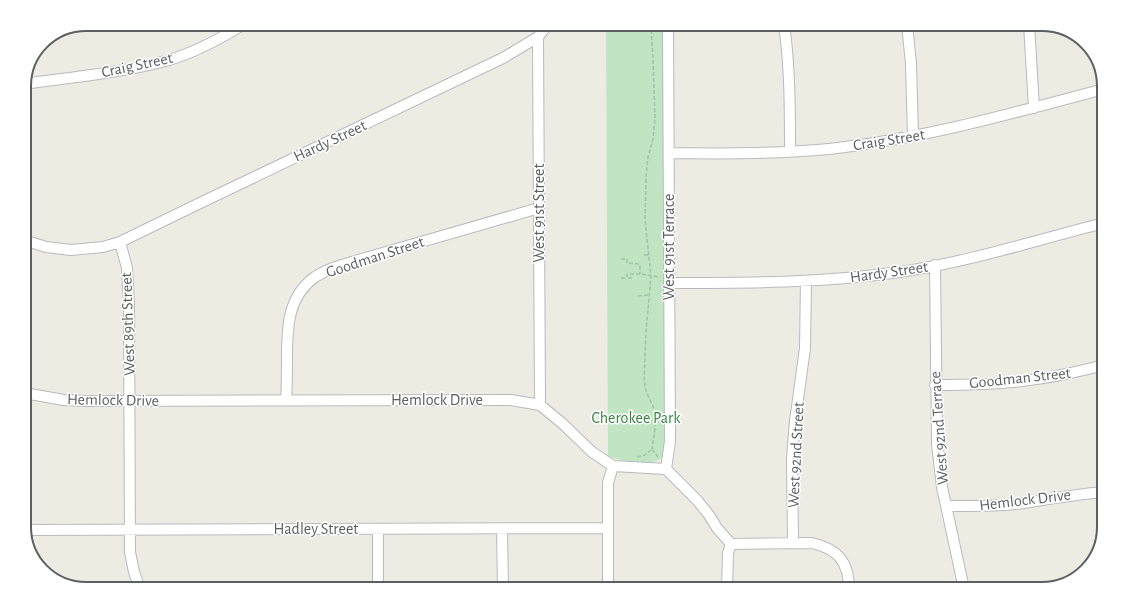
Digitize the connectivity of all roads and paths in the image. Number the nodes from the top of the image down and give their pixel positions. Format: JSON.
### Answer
{"nodes":[{"id":1,"x":232,"y":31,"type":"edge"},
{"id":2,"x":543,"y":31,"type":"edge"},
{"id":3,"x":652,"y":31,"type":"edge"},
{"id":4,"x":668,"y":31,"type":"edge"},
{"id":5,"x":785,"y":31,"type":"edge"},
{"id":6,"x":908,"y":31,"type":"edge"},
{"id":7,"x":1029,"y":31,"type":"edge"},
{"id":8,"x":538,"y":37,"type":"junction"},
{"id":9,"x":31,"y":83,"type":"edge"},
{"id":10,"x":1097,"y":91,"type":"edge"},
{"id":11,"x":1034,"y":108,"type":"junction"},
{"id":12,"x":913,"y":136,"type":"junction"},
{"id":13,"x":790,"y":152,"type":"junction"},
{"id":14,"x":669,"y":153,"type":"junction"},
{"id":15,"x":538,"y":208,"type":"junction"},
{"id":16,"x":1097,"y":225,"type":"edge"},
{"id":17,"x":31,"y":242,"type":"edge"},
{"id":18,"x":120,"y":242,"type":"junction"},
{"id":19,"x":644,"y":255,"type":"dead end"},
{"id":20,"x":650,"y":255,"type":"junction"},
{"id":21,"x":621,"y":259,"type":"dead end"},
{"id":22,"x":935,"y":265,"type":"junction"},
{"id":23,"x":640,"y":274,"type":"junction"},
{"id":24,"x":651,"y":276,"type":"junction"},
{"id":25,"x":621,"y":278,"type":"dead end"},
{"id":26,"x":627,"y":278,"type":"junction"},
{"id":27,"x":632,"y":278,"type":"dead end"},
{"id":28,"x":806,"y":281,"type":"junction"},
{"id":29,"x":670,"y":284,"type":"junction"},
{"id":30,"x":649,"y":295,"type":"junction"},
{"id":31,"x":638,"y":296,"type":"dead end"},
{"id":32,"x":1097,"y":367,"type":"edge"},
{"id":33,"x":935,"y":385,"type":"junction"},
{"id":34,"x":31,"y":394,"type":"edge"},
{"id":35,"x":286,"y":400,"type":"junction"},
{"id":36,"x":129,"y":401,"type":"junction"},
{"id":37,"x":540,"y":405,"type":"junction"},
{"id":38,"x":652,"y":449,"type":"junction"},
{"id":39,"x":636,"y":458,"type":"dead end"},
{"id":40,"x":613,"y":466,"type":"junction"},
{"id":41,"x":666,"y":469,"type":"junction"},
{"id":42,"x":1097,"y":492,"type":"edge"},
{"id":43,"x":946,"y":506,"type":"junction"},
{"id":44,"x":502,"y":528,"type":"junction"},
{"id":45,"x":608,"y":528,"type":"junction"},
{"id":46,"x":378,"y":529,"type":"junction"},
{"id":47,"x":31,"y":530,"type":"edge"},
{"id":48,"x":130,"y":530,"type":"junction"},
{"id":49,"x":793,"y":543,"type":"junction"},
{"id":50,"x":731,"y":544,"type":"junction"},
{"id":51,"x":138,"y":582,"type":"edge"},
{"id":52,"x":378,"y":582,"type":"edge"},
{"id":53,"x":503,"y":582,"type":"edge"},
{"id":54,"x":608,"y":582,"type":"edge"},
{"id":55,"x":727,"y":582,"type":"edge"},
{"id":56,"x":848,"y":582,"type":"edge"},
{"id":57,"x":962,"y":582,"type":"edge"}],
"edges":[{"from":1,"to":9,"type":"street","name":"Craig Street"},
{"from":2,"to":8,"type":"street"},
{"from":3,"to":20,"type":"path"},
{"from":4,"to":14,"type":"street","name":"West 91st Terrace"},
{"from":5,"to":13,"type":"street"},
{"from":6,"to":12,"type":"street"},
{"from":7,"to":11,"type":"street"},
{"from":8,"to":15,"type":"street","name":"West 91st Street"},
{"from":8,"to":18,"type":"street","name":"Hardy Street"},
{"from":10,"to":11,"type":"street","name":"Craig Street"},
{"from":11,"to":12,"type":"street","name":"Craig Street"},
{"from":12,"to":13,"type":"street","name":"Craig Street"},
{"from":13,"to":14,"type":"street","name":"Craig Street"},
{"from":14,"to":29,"type":"street","name":"West 91st Terrace"},
{"from":15,"to":35,"type":"street","name":"Goodman Street"},
{"from":15,"to":37,"type":"street","name":"West 91st Street"},
{"from":16,"to":22,"type":"street","name":"Hardy Street"},
{"from":17,"to":18,"type":"street"},
{"from":18,"to":36,"type":"street","name":"West 89th Street"},
{"from":19,"to":20,"type":"path"},
{"from":20,"to":24,"type":"path"},
{"from":21,"to":23,"type":"path"},
{"from":22,"to":28,"type":"street","name":"Hardy Street"},
{"from":22,"to":33,"type":"street","name":"West 92nd Terrace"},
{"from":23,"to":24,"type":"path"},
{"from":23,"to":26,"type":"path"},
{"from":24,"to":30,"type":"path"},
{"from":25,"to":26,"type":"path"},
{"from":26,"to":27,"type":"path"},
{"from":28,"to":29,"type":"street","name":"Hardy Street"},
{"from":28,"to":49,"type":"street","name":"West 92nd Street"},
{"from":29,"to":41,"type":"street","name":"West 91st Terrace"},
{"from":30,"to":31,"type":"path"},
{"from":30,"to":38,"type":"path"},
{"from":32,"to":33,"type":"street","name":"Goodman Street"},
{"from":33,"to":43,"type":"street","name":"West 92nd Terrace"},
{"from":34,"to":36,"type":"street","name":"Hemlock Drive"},
{"from":35,"to":36,"type":"street","name":"Hemlock Drive"},
{"from":35,"to":37,"type":"street","name":"Hemlock Drive"},
{"from":36,"to":48,"type":"street","name":"West 89th Street"},
{"from":37,"to":40,"type":"street","name":"Hemlock Drive"},
{"from":38,"to":39,"type":"path"},
{"from":38,"to":41,"type":"path"},
{"from":40,"to":41,"type":"street"},
{"from":40,"to":45,"type":"street"},
{"from":41,"to":50,"type":"street"},
{"from":42,"to":43,"type":"street","name":"Hemlock Drive"},
{"from":43,"to":57,"type":"street","name":"West 92nd Terrace"},
{"from":44,"to":45,"type":"street","name":"Hadley Street"},
{"from":44,"to":46,"type":"street","name":"Hadley Street"},
{"from":44,"to":53,"type":"street"},
{"from":45,"to":54,"type":"street"},
{"from":46,"to":48,"type":"street","name":"Hadley Street"},
{"from":46,"to":52,"type":"street"},
{"from":47,"to":48,"type":"street","name":"Hadley Street"},
{"from":48,"to":51,"type":"street","name":"West 89th Street"},
{"from":49,"to":50,"type":"street"},
{"from":49,"to":56,"type":"street"},
{"from":50,"to":55,"type":"street"}]}
